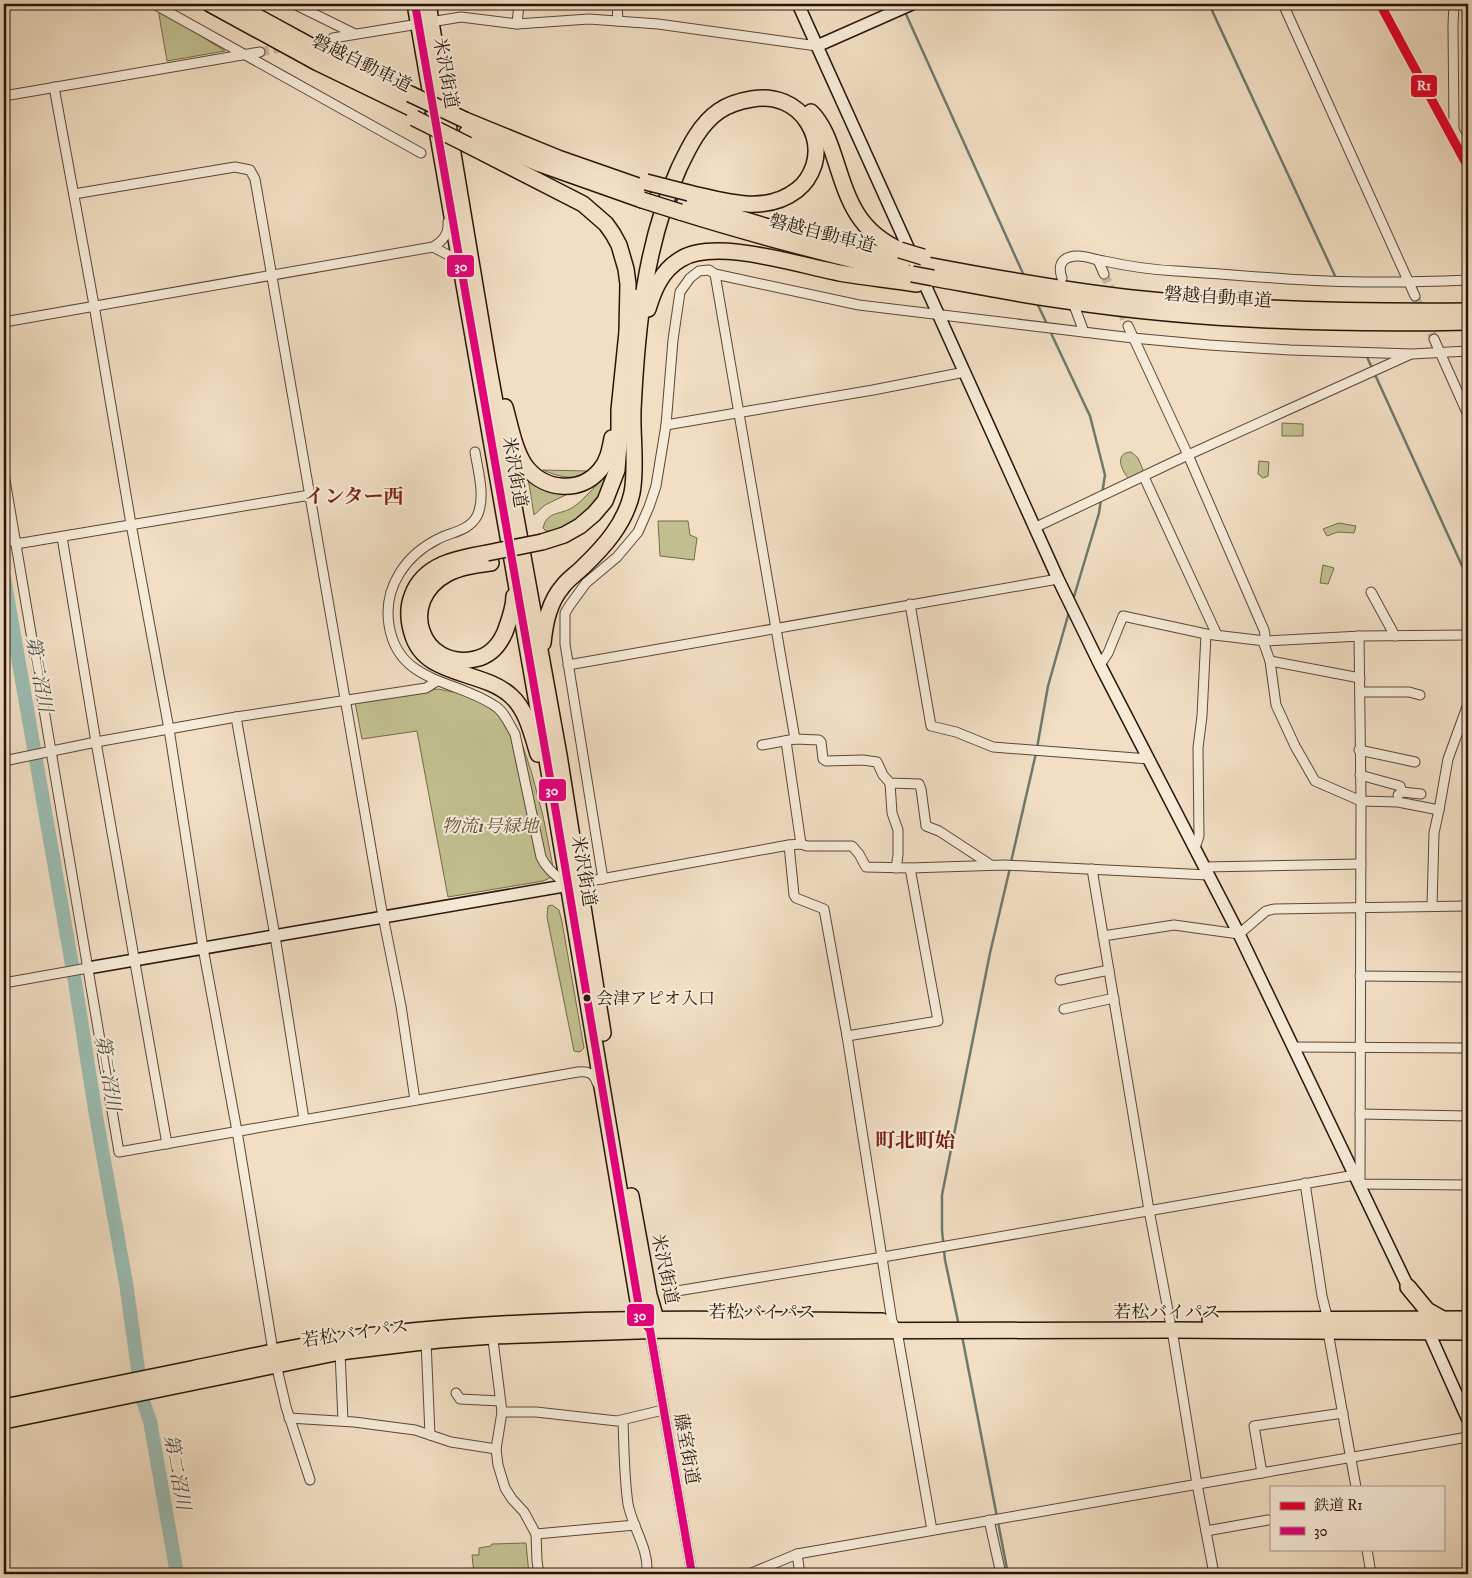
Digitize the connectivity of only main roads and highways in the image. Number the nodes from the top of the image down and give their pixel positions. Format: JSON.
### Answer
{"nodes":[{"id":1,"x":210,"y":4,"type":"edge"},
{"id":2,"x":234,"y":4,"type":"edge"},
{"id":3,"x":415,"y":4,"type":"edge"},
{"id":4,"x":428,"y":4,"type":"edge"},
{"id":5,"x":425,"y":22,"type":"junction"},
{"id":6,"x":467,"y":133,"type":"junction"},
{"id":7,"x":644,"y":190,"type":"junction"},
{"id":8,"x":685,"y":202,"type":"junction"},
{"id":9,"x":902,"y":255,"type":"junction"},
{"id":10,"x":930,"y":271,"type":"junction"},
{"id":11,"x":915,"y":279,"type":"junction"},
{"id":12,"x":985,"y":282,"type":"junction"},
{"id":13,"x":470,"y":291,"type":"junction"},
{"id":14,"x":1066,"y":294,"type":"junction"},
{"id":15,"x":1468,"y":311,"type":"edge"},
{"id":16,"x":1468,"y":322,"type":"edge"},
{"id":17,"x":633,"y":336,"type":"junction"},
{"id":18,"x":626,"y":411,"type":"junction"},
{"id":19,"x":489,"y":558,"type":"junction"},
{"id":20,"x":514,"y":574,"type":"junction"},
{"id":21,"x":541,"y":659,"type":"junction"},
{"id":22,"x":559,"y":838,"type":"junction"},
{"id":23,"x":573,"y":884,"type":"junction"},
{"id":24,"x":1389,"y":1319,"type":"junction"},
{"id":25,"x":1445,"y":1319,"type":"junction"},
{"id":26,"x":1468,"y":1319,"type":"edge"},
{"id":27,"x":649,"y":1323,"type":"junction"},
{"id":28,"x":1426,"y":1325,"type":"junction"},
{"id":29,"x":1328,"y":1326,"type":"junction"},
{"id":30,"x":491,"y":1330,"type":"junction"},
{"id":31,"x":1468,"y":1332,"type":"edge"},
{"id":32,"x":275,"y":1357,"type":"junction"},
{"id":33,"x":126,"y":1389,"type":"junction"},
{"id":34,"x":4,"y":1407,"type":"edge"},
{"id":35,"x":4,"y":1422,"type":"edge"}],
"edges":[{"from":1,"to":6,"type":"highway","name":"磐越自動車道"},
{"from":2,"to":6,"type":"highway","name":"磐越自動車道","bridge":true},
{"from":3,"to":5,"type":"highway","name":"米沢街道"},
{"from":4,"to":5,"type":"highway","name":"米沢街道"},
{"from":5,"to":13,"type":"highway","name":"米沢街道"},
{"from":5,"to":13,"type":"highway","name":"米沢街道"},
{"from":6,"to":7,"type":"highway","name":"磐越自動車道"},
{"from":6,"to":7,"type":"highway","name":"磐越自動車道"},
{"from":6,"to":17,"type":"highway"},
{"from":7,"to":8,"type":"highway","name":"磐越自動車道","bridge":true},
{"from":7,"to":8,"type":"highway","bridge":true},
{"from":8,"to":9,"type":"highway","name":"磐越自動車道"},
{"from":8,"to":11,"type":"highway","name":"磐越自動車道"},
{"from":8,"to":17,"type":"highway"},
{"from":9,"to":10,"type":"highway","bridge":true},
{"from":9,"to":17,"type":"highway"},
{"from":10,"to":11,"type":"highway"},
{"from":10,"to":12,"type":"highway"},
{"from":10,"to":12,"type":"highway"},
{"from":11,"to":17,"type":"highway"},
{"from":12,"to":14,"type":"highway","name":"磐越自動車道"},
{"from":12,"to":14,"type":"highway","name":"磐越自動車道"},
{"from":13,"to":18,"type":"highway"},
{"from":13,"to":20,"type":"highway","name":"米沢街道"},
{"from":13,"to":21,"type":"highway","name":"米沢街道"},
{"from":14,"to":15,"type":"highway","name":"磐越自動車道"},
{"from":14,"to":16,"type":"highway","name":"磐越自動車道"},
{"from":17,"to":18,"type":"highway"},
{"from":18,"to":19,"type":"highway","bridge":true},
{"from":18,"to":21,"type":"highway"},
{"from":19,"to":20,"type":"highway"},
{"from":19,"to":22,"type":"highway"},
{"from":20,"to":22,"type":"highway","name":"米沢街道"},
{"from":21,"to":23,"type":"highway","name":"米沢街道"},
{"from":22,"to":23,"type":"highway","name":"米沢街道"},
{"from":23,"to":27,"type":"highway","name":"米沢街道"},
{"from":23,"to":27,"type":"highway","name":"米沢街道"},
{"from":24,"to":25,"type":"highway"},
{"from":24,"to":28,"type":"highway","name":"若松バイパス"},
{"from":24,"to":29,"type":"highway","name":"若松バイパス"},
{"from":25,"to":26,"type":"highway","name":"若松バイパス"},
{"from":25,"to":28,"type":"highway","name":"若松バイパス"},
{"from":27,"to":29,"type":"highway","name":"若松バイパス"},
{"from":27,"to":30,"type":"highway","name":"若松バイパス"},
{"from":28,"to":29,"type":"highway","name":"若松バイパス"},
{"from":28,"to":31,"type":"highway","name":"若松バイパス"},
{"from":30,"to":32,"type":"highway","name":"若松バイパス"},
{"from":30,"to":32,"type":"highway","name":"若松バイパス"},
{"from":32,"to":33,"type":"highway","name":"若松バイパス"},
{"from":33,"to":34,"type":"highway","name":"若松バイパス"},
{"from":33,"to":35,"type":"highway","name":"若松バイパス"}]}
